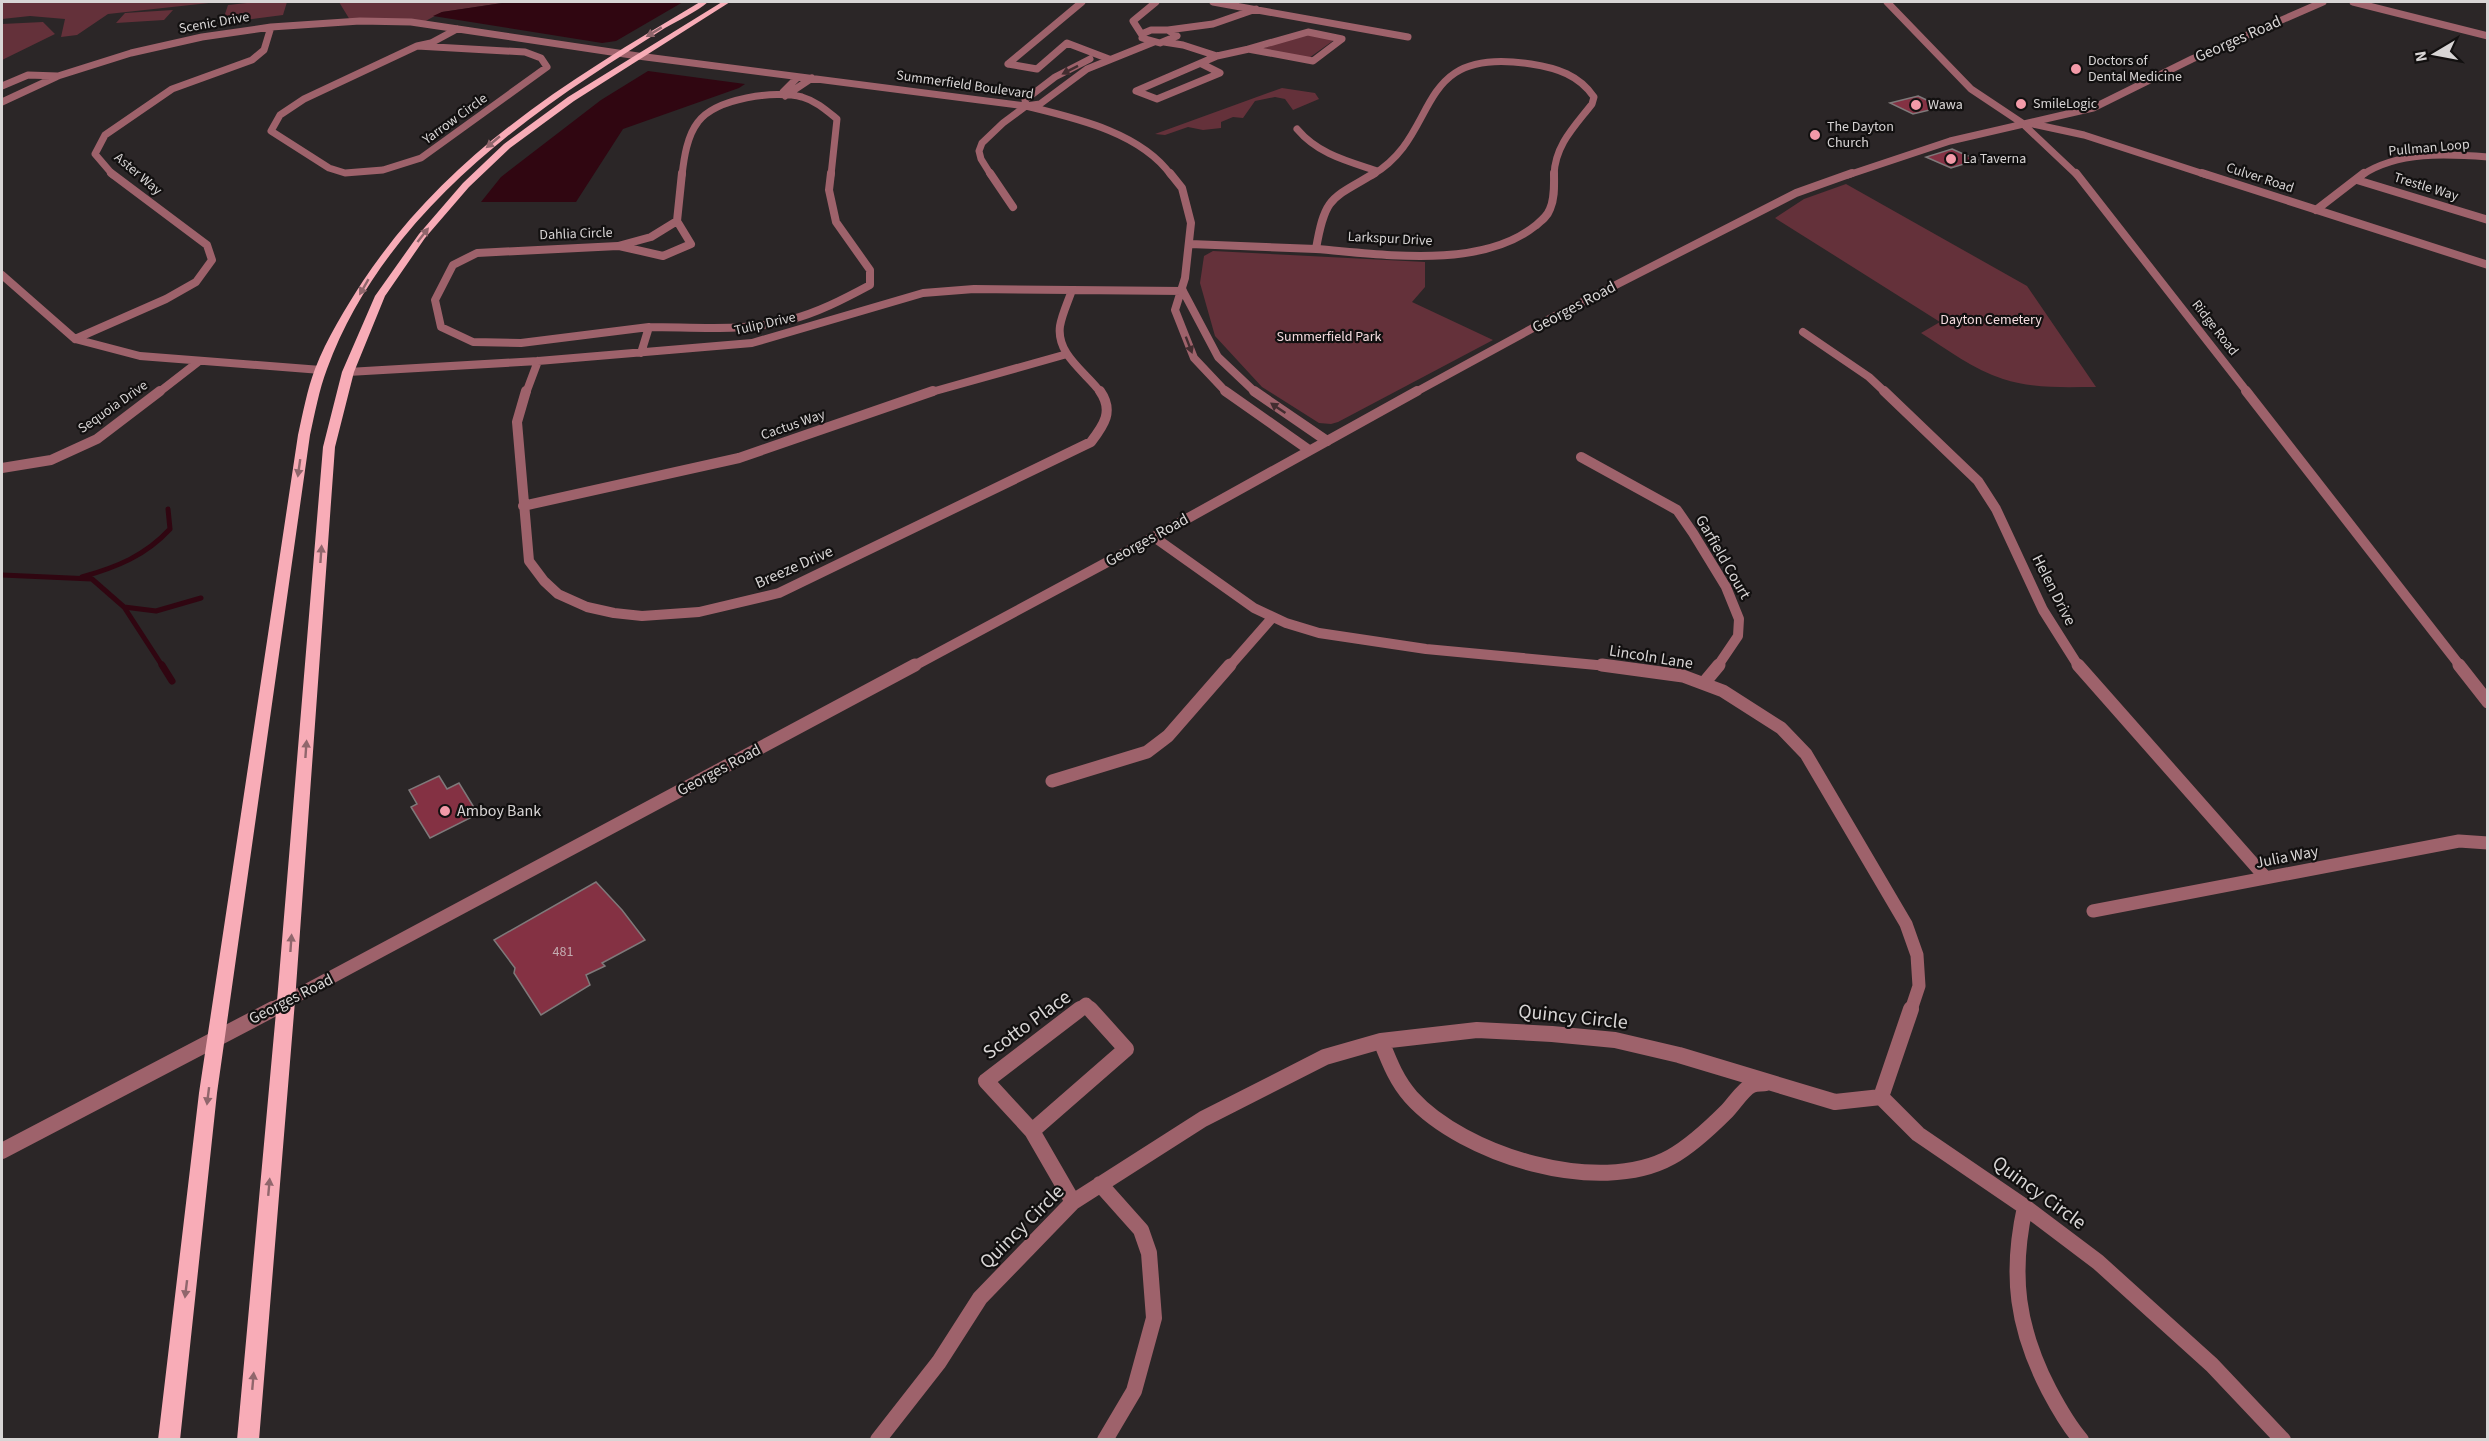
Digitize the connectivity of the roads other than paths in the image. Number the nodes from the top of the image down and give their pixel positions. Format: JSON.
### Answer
{"nodes":[{"id":1,"x":704,"y":2,"type":"edge"},
{"id":2,"x":726,"y":2,"type":"edge"},
{"id":3,"x":1082,"y":2,"type":"edge"},
{"id":4,"x":1156,"y":2,"type":"edge"},
{"id":5,"x":1213,"y":2,"type":"edge"},
{"id":6,"x":1887,"y":2,"type":"edge"},
{"id":7,"x":2323,"y":2,"type":"edge"},
{"id":8,"x":2353,"y":2,"type":"edge"},
{"id":9,"x":1256,"y":9,"type":"junction"},
{"id":10,"x":1345,"y":26,"type":"junction"},
{"id":11,"x":271,"y":27,"type":"junction"},
{"id":12,"x":445,"y":27,"type":"junction"},
{"id":13,"x":1137,"y":27,"type":"junction"},
{"id":14,"x":457,"y":29,"type":"junction"},
{"id":15,"x":1154,"y":30,"type":"junction"},
{"id":16,"x":1168,"y":30,"type":"junction"},
{"id":17,"x":1189,"y":30,"type":"junction"},
{"id":18,"x":1044,"y":34,"type":"junction"},
{"id":19,"x":1320,"y":34,"type":"junction"},
{"id":20,"x":2487,"y":36,"type":"edge"},
{"id":21,"x":1052,"y":37,"type":"dead end"},
{"id":22,"x":1141,"y":37,"type":"junction"},
{"id":23,"x":1177,"y":37,"type":"junction"},
{"id":24,"x":1408,"y":37,"type":"dead end"},
{"id":25,"x":1060,"y":40,"type":"dead end"},
{"id":26,"x":1154,"y":42,"type":"junction"},
{"id":27,"x":1164,"y":42,"type":"junction"},
{"id":28,"x":1067,"y":43,"type":"junction"},
{"id":29,"x":1183,"y":45,"type":"junction"},
{"id":30,"x":417,"y":46,"type":"junction"},
{"id":31,"x":1249,"y":48,"type":"junction"},
{"id":32,"x":618,"y":53,"type":"junction"},
{"id":33,"x":1098,"y":55,"type":"junction"},
{"id":34,"x":1109,"y":55,"type":"junction"},
{"id":35,"x":638,"y":56,"type":"junction"},
{"id":36,"x":1217,"y":56,"type":"junction"},
{"id":37,"x":1202,"y":64,"type":"junction"},
{"id":38,"x":58,"y":76,"type":"junction"},
{"id":39,"x":798,"y":77,"type":"junction"},
{"id":40,"x":812,"y":78,"type":"junction"},
{"id":41,"x":2,"y":86,"type":"edge"},
{"id":42,"x":785,"y":96,"type":"junction"},
{"id":43,"x":2,"y":102,"type":"edge"},
{"id":44,"x":1026,"y":106,"type":"junction"},
{"id":45,"x":2063,"y":115,"type":"junction"},
{"id":46,"x":2022,"y":123,"type":"junction"},
{"id":47,"x":1297,"y":129,"type":"dead end"},
{"id":48,"x":2084,"y":135,"type":"junction"},
{"id":49,"x":2487,"y":157,"type":"edge"},
{"id":50,"x":1377,"y":171,"type":"junction"},
{"id":51,"x":2357,"y":180,"type":"junction"},
{"id":52,"x":1013,"y":207,"type":"dead end"},
{"id":53,"x":2316,"y":210,"type":"junction"},
{"id":54,"x":2487,"y":220,"type":"edge"},
{"id":55,"x":676,"y":221,"type":"junction"},
{"id":56,"x":1190,"y":244,"type":"junction"},
{"id":57,"x":618,"y":246,"type":"junction"},
{"id":58,"x":1316,"y":249,"type":"junction"},
{"id":59,"x":2487,"y":266,"type":"edge"},
{"id":60,"x":2,"y":275,"type":"edge"},
{"id":61,"x":1072,"y":290,"type":"junction"},
{"id":62,"x":1183,"y":291,"type":"junction"},
{"id":63,"x":649,"y":327,"type":"junction"},
{"id":64,"x":1803,"y":332,"type":"dead end"},
{"id":65,"x":75,"y":339,"type":"junction"},
{"id":66,"x":641,"y":353,"type":"junction"},
{"id":67,"x":1067,"y":354,"type":"junction"},
{"id":68,"x":538,"y":361,"type":"junction"},
{"id":69,"x":198,"y":362,"type":"junction"},
{"id":70,"x":321,"y":370,"type":"junction"},
{"id":71,"x":348,"y":372,"type":"junction"},
{"id":72,"x":1327,"y":441,"type":"junction"},
{"id":73,"x":1309,"y":450,"type":"junction"},
{"id":74,"x":1581,"y":457,"type":"dead end"},
{"id":75,"x":2,"y":468,"type":"edge"},
{"id":76,"x":524,"y":506,"type":"junction"},
{"id":77,"x":1154,"y":537,"type":"junction"},
{"id":78,"x":1272,"y":618,"type":"junction"},
{"id":79,"x":1704,"y":683,"type":"junction"},
{"id":80,"x":2487,"y":702,"type":"edge"},
{"id":81,"x":1052,"y":781,"type":"dead end"},
{"id":82,"x":2487,"y":843,"type":"edge"},
{"id":83,"x":2266,"y":878,"type":"junction"},
{"id":84,"x":2093,"y":911,"type":"dead end"},
{"id":85,"x":286,"y":1001,"type":"junction"},
{"id":86,"x":217,"y":1038,"type":"junction"},
{"id":87,"x":1382,"y":1041,"type":"junction"},
{"id":88,"x":1770,"y":1082,"type":"junction"},
{"id":89,"x":1881,"y":1097,"type":"junction"},
{"id":90,"x":1032,"y":1131,"type":"junction"},
{"id":91,"x":2,"y":1151,"type":"edge"},
{"id":92,"x":1100,"y":1184,"type":"junction"},
{"id":93,"x":1073,"y":1202,"type":"junction"},
{"id":94,"x":2025,"y":1207,"type":"junction"},
{"id":95,"x":169,"y":1440,"type":"edge"},
{"id":96,"x":248,"y":1440,"type":"edge"},
{"id":97,"x":878,"y":1440,"type":"edge"},
{"id":98,"x":1104,"y":1440,"type":"edge"},
{"id":99,"x":2081,"y":1440,"type":"edge"},
{"id":100,"x":2283,"y":1440,"type":"edge"}],
"edges":[{"from":1,"to":32,"type":"main road","one_way":true},
{"from":2,"to":35,"type":"main road"},
{"from":3,"to":18,"type":"street"},
{"from":4,"to":13,"type":"street"},
{"from":5,"to":9,"type":"street"},
{"from":6,"to":46,"type":"street","name":"Ridge Road"},
{"from":7,"to":45,"type":"street","name":"Georges Road"},
{"from":8,"to":20,"type":"street"},
{"from":9,"to":10,"type":"street"},
{"from":9,"to":17,"type":"street"},
{"from":10,"to":19,"type":"street"},
{"from":10,"to":24,"type":"street"},
{"from":11,"to":12,"type":"street","name":"Scenic Drive"},
{"from":11,"to":38,"type":"street","name":"Scenic Drive"},
{"from":11,"to":65,"type":"street","name":"Aster Way"},
{"from":12,"to":14,"type":"street","name":"Scenic Drive"},
{"from":12,"to":30,"type":"street","name":"Yarrow Circle"},
{"from":13,"to":15,"type":"street"},
{"from":13,"to":22,"type":"street"},
{"from":14,"to":30,"type":"street","name":"Yarrow Circle"},
{"from":14,"to":32,"type":"street","name":"Scenic Drive"},
{"from":15,"to":16,"type":"street"},
{"from":15,"to":22,"type":"street"},
{"from":16,"to":17,"type":"street"},
{"from":16,"to":23,"type":"street"},
{"from":17,"to":23,"type":"street"},
{"from":18,"to":21,"type":"street"},
{"from":18,"to":28,"type":"street"},
{"from":19,"to":31,"type":"street"},
{"from":19,"to":31,"type":"street"},
{"from":22,"to":26,"type":"street"},
{"from":23,"to":27,"type":"street"},
{"from":23,"to":29,"type":"street"},
{"from":25,"to":28,"type":"street"},
{"from":26,"to":27,"type":"street"},
{"from":26,"to":34,"type":"street"},
{"from":27,"to":29,"type":"street"},
{"from":28,"to":33,"type":"street"},
{"from":29,"to":36,"type":"street"},
{"from":30,"to":30,"type":"street","name":"Yarrow Circle"},
{"from":31,"to":36,"type":"street"},
{"from":32,"to":35,"type":"street","name":"Summerfield Boulevard"},
{"from":32,"to":70,"type":"main road","one_way":true},
{"from":33,"to":34,"type":"street"},
{"from":33,"to":44,"type":"street","one_way":true},
{"from":34,"to":44,"type":"street"},
{"from":35,"to":39,"type":"street","name":"Summerfield Boulevard"},
{"from":71,"to":35,"type":"main road","one_way":true},
{"from":36,"to":37,"type":"street"},
{"from":37,"to":37,"type":"street"},
{"from":38,"to":41,"type":"street"},
{"from":38,"to":43,"type":"street","name":"Scenic Drive"},
{"from":39,"to":40,"type":"street","name":"Summerfield Boulevard"},
{"from":39,"to":42,"type":"street"},
{"from":40,"to":42,"type":"street"},
{"from":40,"to":44,"type":"street","name":"Summerfield Boulevard"},
{"from":42,"to":55,"type":"street","name":"Dahlia Circle"},
{"from":42,"to":63,"type":"street","name":"Dahlia Circle"},
{"from":44,"to":52,"type":"street"},
{"from":44,"to":56,"type":"street","name":"Summerfield Boulevard"},
{"from":45,"to":46,"type":"street","name":"Georges Road"},
{"from":45,"to":48,"type":"street"},
{"from":46,"to":48,"type":"street","name":"Culver Road"},
{"from":46,"to":72,"type":"street","name":"Georges Road"},
{"from":46,"to":80,"type":"street","name":"Ridge Road"},
{"from":47,"to":50,"type":"street"},
{"from":48,"to":53,"type":"street","name":"Culver Road"},
{"from":49,"to":51,"type":"street","name":"Pullman Loop"},
{"from":50,"to":58,"type":"street","name":"Larkspur Drive"},
{"from":50,"to":58,"type":"street","name":"Larkspur Drive"},
{"from":51,"to":53,"type":"street","name":"Pullman Loop"},
{"from":51,"to":54,"type":"street","name":"Trestle Way"},
{"from":53,"to":59,"type":"street","name":"Culver Road"},
{"from":55,"to":57,"type":"street","name":"Dahlia Circle"},
{"from":55,"to":57,"type":"street"},
{"from":56,"to":58,"type":"street","name":"Larkspur Drive"},
{"from":56,"to":62,"type":"street","name":"Summerfield Boulevard"},
{"from":57,"to":63,"type":"street","name":"Dahlia Circle"},
{"from":60,"to":65,"type":"street"},
{"from":61,"to":62,"type":"street","name":"Tulip Drive"},
{"from":61,"to":66,"type":"street","name":"Tulip Drive"},
{"from":61,"to":67,"type":"street"},
{"from":72,"to":62,"type":"street","one_way":true},
{"from":62,"to":73,"type":"street","name":"Summerfield Boulevard","one_way":true},
{"from":63,"to":66,"type":"street"},
{"from":64,"to":83,"type":"street","name":"Helen Drive"},
{"from":65,"to":69,"type":"street"},
{"from":66,"to":68,"type":"street","name":"Tulip Drive"},
{"from":67,"to":76,"type":"street","name":"Cactus Way"},
{"from":67,"to":76,"type":"street","name":"Breeze Drive"},
{"from":68,"to":71,"type":"street","name":"Tulip Drive"},
{"from":68,"to":76,"type":"street","name":"Breeze Drive"},
{"from":69,"to":70,"type":"street"},
{"from":69,"to":75,"type":"street","name":"Sequoia Drive"},
{"from":70,"to":86,"type":"main road","one_way":true},
{"from":85,"to":71,"type":"main road","one_way":true},
{"from":72,"to":73,"type":"street","name":"Georges Road"},
{"from":73,"to":77,"type":"street","name":"Georges Road"},
{"from":74,"to":79,"type":"street","name":"Garfield Court"},
{"from":77,"to":78,"type":"street","name":"Lincoln Lane"},
{"from":77,"to":85,"type":"street","name":"Georges Road"},
{"from":78,"to":79,"type":"street","name":"Lincoln Lane"},
{"from":78,"to":81,"type":"street"},
{"from":79,"to":89,"type":"street","name":"Lincoln Lane"},
{"from":82,"to":83,"type":"street","name":"Julia Way"},
{"from":83,"to":84,"type":"street","name":"Julia Way"},
{"from":85,"to":86,"type":"street","name":"Georges Road"},
{"from":96,"to":85,"type":"main road","one_way":true},
{"from":86,"to":91,"type":"street","name":"Georges Road"},
{"from":86,"to":95,"type":"main road","one_way":true},
{"from":87,"to":88,"type":"street","name":"Quincy Circle"},
{"from":87,"to":88,"type":"street"},
{"from":87,"to":92,"type":"street","name":"Quincy Circle"},
{"from":88,"to":89,"type":"street","name":"Quincy Circle"},
{"from":89,"to":94,"type":"street","name":"Quincy Circle"},
{"from":90,"to":90,"type":"street","name":"Scotto Place"},
{"from":90,"to":93,"type":"street","name":"Scotto Place"},
{"from":92,"to":93,"type":"street","name":"Quincy Circle"},
{"from":92,"to":98,"type":"street"},
{"from":93,"to":97,"type":"street","name":"Quincy Circle"},
{"from":94,"to":99,"type":"street"},
{"from":94,"to":100,"type":"street","name":"Quincy Circle"}]}
